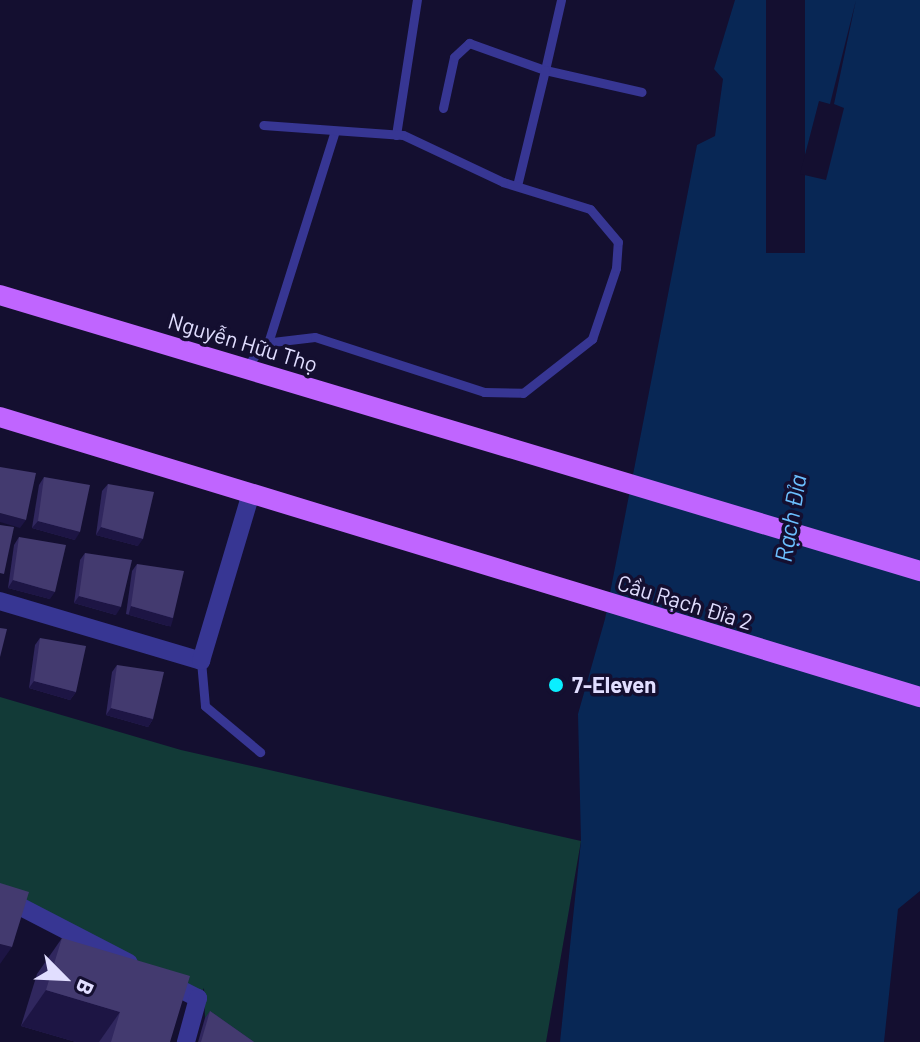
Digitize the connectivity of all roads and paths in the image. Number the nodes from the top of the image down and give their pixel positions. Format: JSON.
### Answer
{"nodes":[{"id":1,"x":417,"y":0,"type":"edge"},
{"id":2,"x":561,"y":0,"type":"edge"},
{"id":3,"x":545,"y":70,"type":"junction"},
{"id":4,"x":642,"y":92,"type":"dead end"},
{"id":5,"x":443,"y":108,"type":"dead end"},
{"id":6,"x":263,"y":125,"type":"dead end"},
{"id":7,"x":335,"y":131,"type":"junction"},
{"id":8,"x":396,"y":135,"type":"junction"},
{"id":9,"x":517,"y":186,"type":"junction"},
{"id":10,"x":0,"y":295,"type":"edge"},
{"id":11,"x":268,"y":343,"type":"junction"},
{"id":12,"x":246,"y":368,"type":"junction"},
{"id":13,"x":0,"y":417,"type":"edge"},
{"id":14,"x":250,"y":497,"type":"junction"},
{"id":15,"x":920,"y":571,"type":"edge"},
{"id":16,"x":0,"y":601,"type":"edge"},
{"id":17,"x":201,"y":661,"type":"junction"},
{"id":18,"x":920,"y":697,"type":"edge"},
{"id":19,"x":260,"y":752,"type":"dead end"},
{"id":20,"x":0,"y":896,"type":"edge"},
{"id":21,"x":186,"y":1042,"type":"edge"}],
"edges":[{"from":1,"to":8,"type":"lane"},
{"from":2,"to":3,"type":"lane"},
{"from":3,"to":4,"type":"lane"},
{"from":3,"to":5,"type":"lane"},
{"from":3,"to":9,"type":"lane"},
{"from":6,"to":7,"type":"lane"},
{"from":7,"to":8,"type":"lane"},
{"from":7,"to":11,"type":"lane"},
{"from":8,"to":9,"type":"lane"},
{"from":9,"to":11,"type":"lane"},
{"from":10,"to":12,"type":"main road","name":"Nguyễn Hữu Thọ"},
{"from":11,"to":12,"type":"lane"},
{"from":12,"to":15,"type":"main road","name":"Nguyễn Hữu Thọ"},
{"from":13,"to":14,"type":"main road"},
{"from":14,"to":17,"type":"street"},
{"from":14,"to":18,"type":"main road","name":"Cầu Rạch Đỉa 2"},
{"from":16,"to":17,"type":"street"},
{"from":17,"to":19,"type":"lane"},
{"from":20,"to":21,"type":"street"}]}
